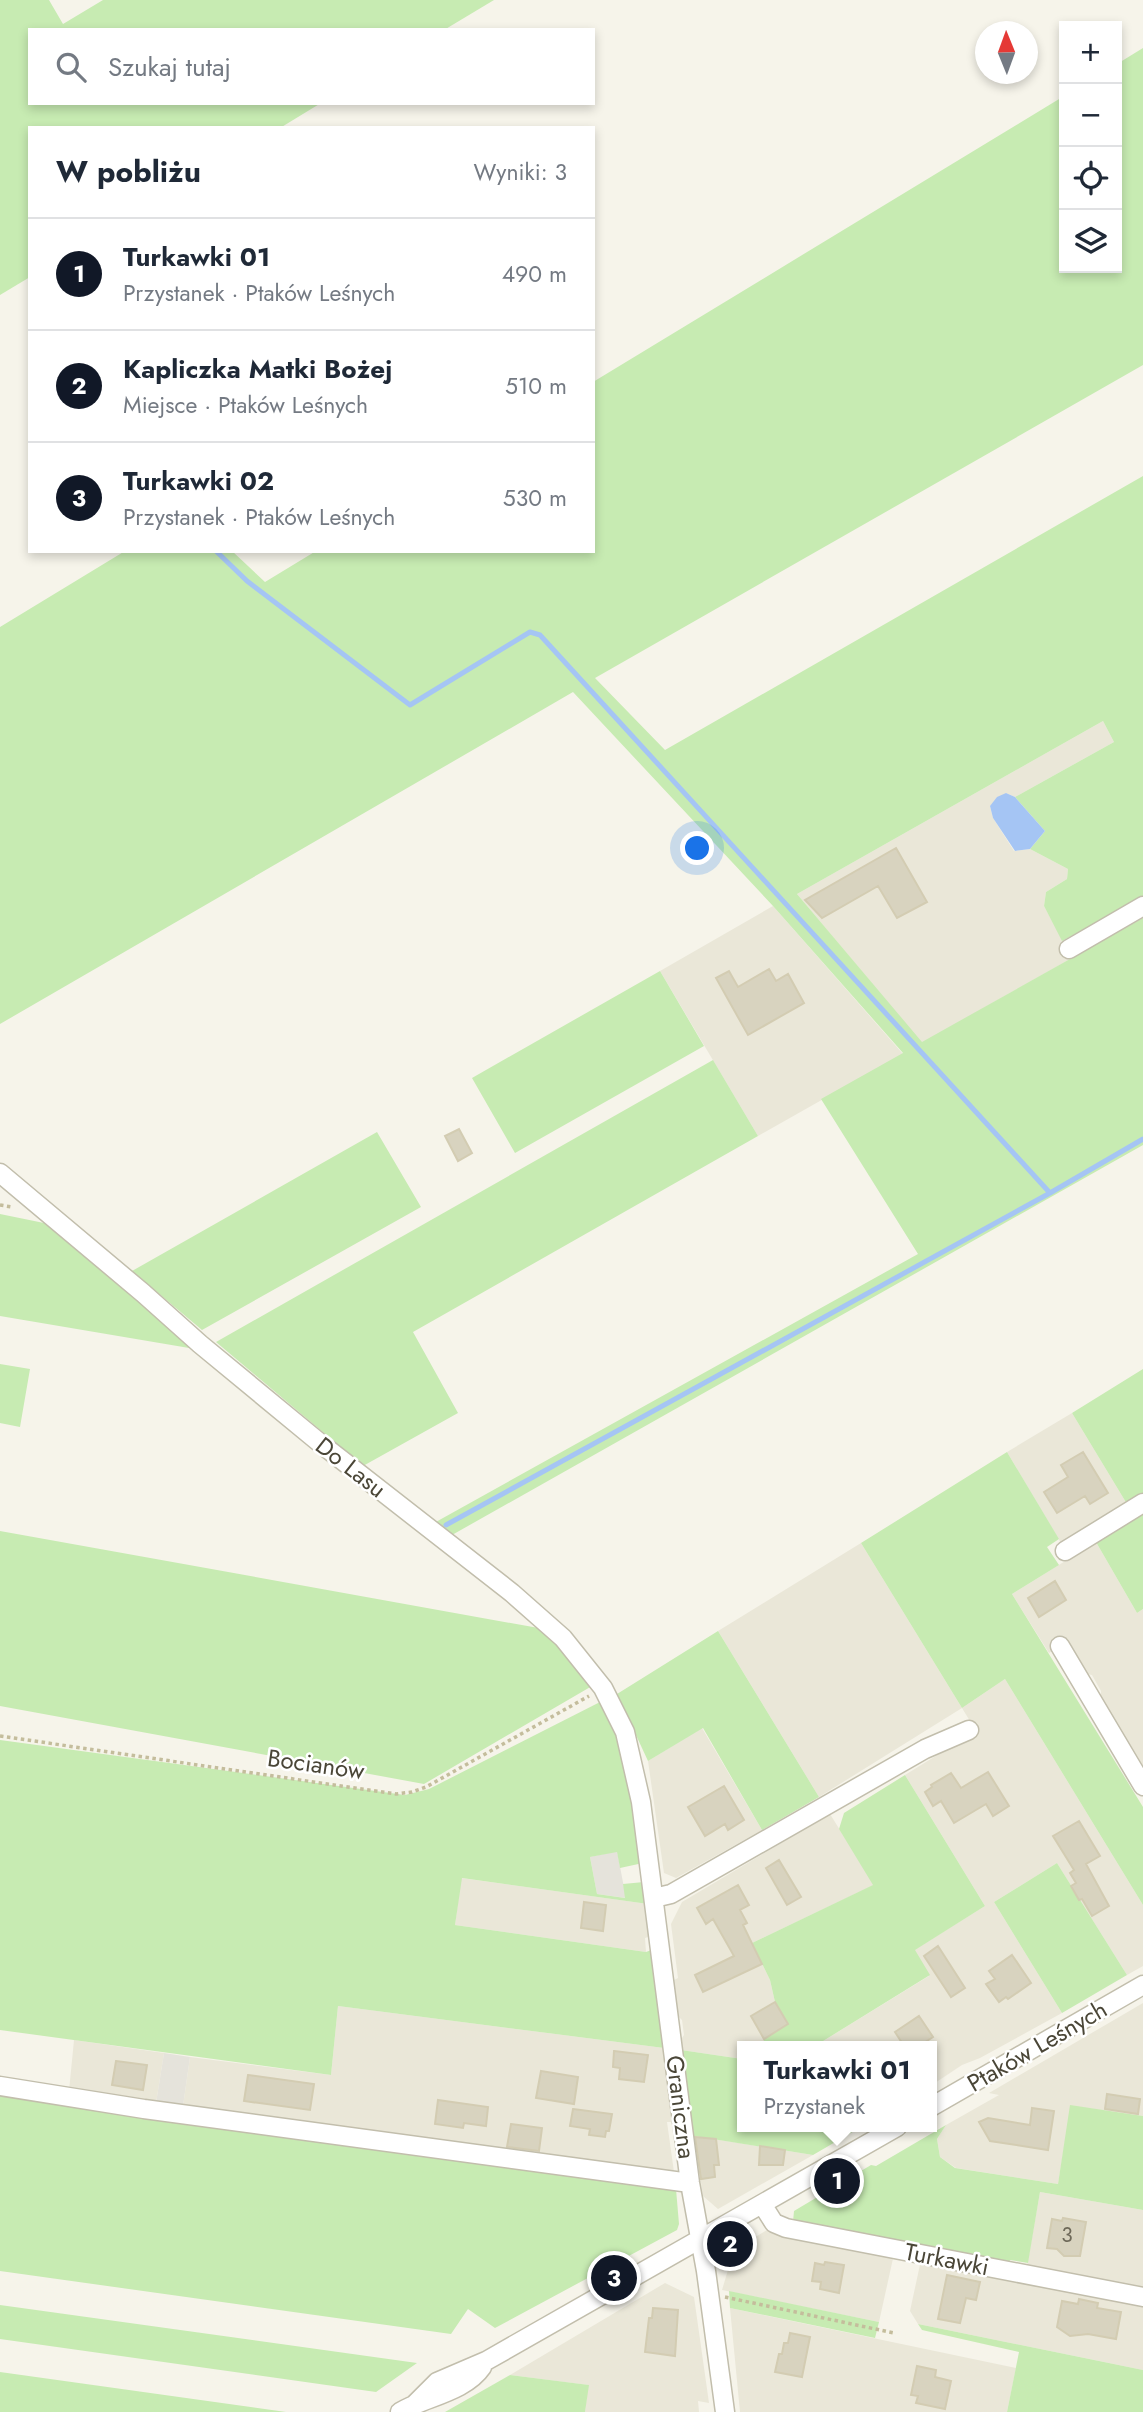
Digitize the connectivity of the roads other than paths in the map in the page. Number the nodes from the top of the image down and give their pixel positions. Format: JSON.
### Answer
{"nodes":[{"id":1,"x":1143,"y":906,"type":"edge"},
{"id":2,"x":1069,"y":949,"type":"dead end"},
{"id":3,"x":0,"y":1173,"type":"edge"},
{"id":4,"x":1143,"y":1503,"type":"edge"},
{"id":5,"x":1065,"y":1550,"type":"dead end"},
{"id":6,"x":1060,"y":1646,"type":"dead end"},
{"id":7,"x":969,"y":1730,"type":"dead end"},
{"id":8,"x":1143,"y":1786,"type":"edge"},
{"id":9,"x":641,"y":1802,"type":"joint"},
{"id":10,"x":654,"y":1898,"type":"junction"},
{"id":11,"x":1143,"y":1985,"type":"edge"},
{"id":12,"x":0,"y":2086,"type":"edge"},
{"id":13,"x":937,"y":2104,"type":"edge"},
{"id":14,"x":888,"y":2132,"type":"edge"},
{"id":15,"x":690,"y":2183,"type":"junction"},
{"id":16,"x":762,"y":2204,"type":"junction"},
{"id":17,"x":701,"y":2239,"type":"junction"},
{"id":18,"x":1143,"y":2297,"type":"edge"},
{"id":19,"x":408,"y":2408,"type":"edge"},
{"id":20,"x":725,"y":2412,"type":"edge"}],
"edges":[{"from":1,"to":2,"type":"street"},
{"from":3,"to":9,"type":"street","name":"Do Lasu"},
{"from":4,"to":5,"type":"street"},
{"from":6,"to":8,"type":"street"},
{"from":7,"to":10,"type":"street"},
{"from":9,"to":10,"type":"street","name":"Graniczna"},
{"from":10,"to":15,"type":"street","name":"Graniczna"},
{"from":11,"to":13,"type":"street","name":"Ptaków Leśnych"},
{"from":12,"to":15,"type":"street"},
{"from":14,"to":16,"type":"street"},
{"from":15,"to":17,"type":"street","name":"Graniczna"},
{"from":16,"to":17,"type":"street"},
{"from":16,"to":18,"type":"street","name":"Turkawki"},
{"from":17,"to":19,"type":"street"},
{"from":17,"to":20,"type":"street","name":"Graniczna"}]}
